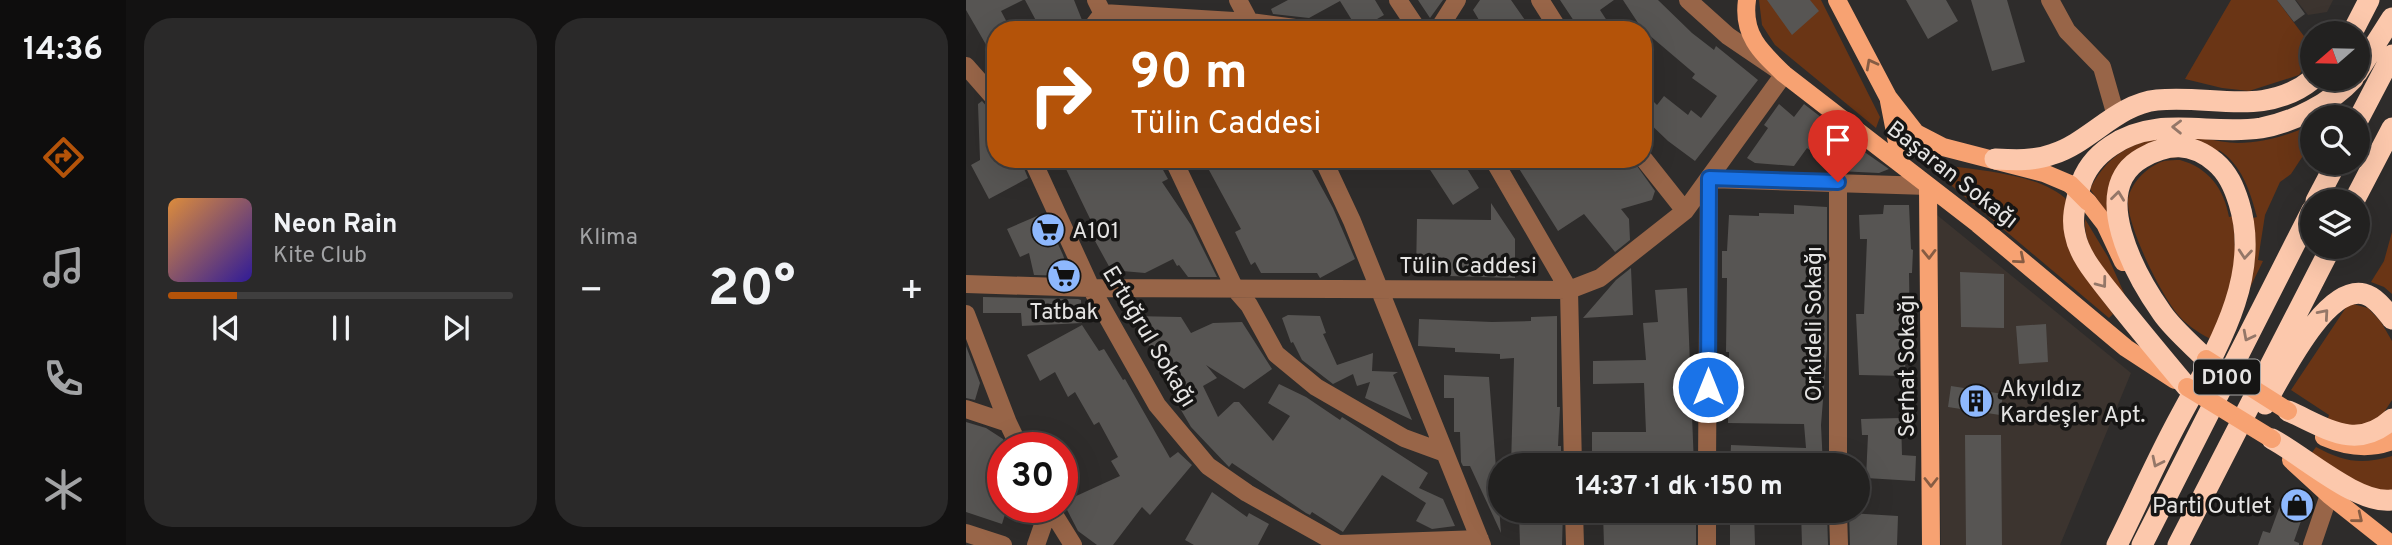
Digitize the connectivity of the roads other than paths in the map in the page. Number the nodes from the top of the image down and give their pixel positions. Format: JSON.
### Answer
{"nodes":[{"id":1,"x":1238,"y":0,"type":"edge"},
{"id":2,"x":1398,"y":0,"type":"edge"},
{"id":3,"x":1457,"y":0,"type":"edge"},
{"id":4,"x":1540,"y":0,"type":"edge"},
{"id":5,"x":1688,"y":0,"type":"edge"},
{"id":6,"x":1747,"y":0,"type":"edge"},
{"id":7,"x":1837,"y":0,"type":"edge"},
{"id":8,"x":2050,"y":0,"type":"edge"},
{"id":9,"x":2369,"y":0,"type":"edge"},
{"id":10,"x":1103,"y":14,"type":"edge"},
{"id":11,"x":2392,"y":18,"type":"edge"},
{"id":12,"x":1190,"y":21,"type":"edge"},
{"id":13,"x":1249,"y":21,"type":"edge"},
{"id":14,"x":1412,"y":21,"type":"edge"},
{"id":15,"x":1444,"y":21,"type":"edge"},
{"id":16,"x":1553,"y":21,"type":"edge"},
{"id":17,"x":2358,"y":21,"type":"edge"},
{"id":18,"x":2370,"y":53,"type":"edge"},
{"id":19,"x":2392,"y":55,"type":"edge"},
{"id":20,"x":966,"y":66,"type":"edge"},
{"id":21,"x":1784,"y":74,"type":"junction"},
{"id":22,"x":2300,"y":89,"type":"edge"},
{"id":23,"x":987,"y":90,"type":"edge"},
{"id":24,"x":2331,"y":91,"type":"edge"},
{"id":25,"x":2341,"y":91,"type":"edge"},
{"id":26,"x":1888,"y":97,"type":"junction"},
{"id":27,"x":2156,"y":100,"type":"junction"},
{"id":28,"x":2366,"y":105,"type":"edge"},
{"id":29,"x":2116,"y":116,"type":"junction"},
{"id":30,"x":2392,"y":128,"type":"edge"},
{"id":31,"x":1995,"y":159,"type":"junction"},
{"id":32,"x":1902,"y":163,"type":"junction"},
{"id":33,"x":1036,"y":168,"type":"edge"},
{"id":34,"x":1177,"y":168,"type":"edge"},
{"id":35,"x":1327,"y":168,"type":"edge"},
{"id":36,"x":1498,"y":168,"type":"edge"},
{"id":37,"x":1651,"y":168,"type":"edge"},
{"id":38,"x":1709,"y":178,"type":"junction"},
{"id":39,"x":1838,"y":182,"type":"junction"},
{"id":40,"x":1928,"y":186,"type":"junction"},
{"id":41,"x":2360,"y":189,"type":"edge"},
{"id":42,"x":1685,"y":211,"type":"junction"},
{"id":43,"x":2300,"y":234,"type":"edge"},
{"id":44,"x":2325,"y":259,"type":"edge"},
{"id":45,"x":966,"y":284,"type":"edge"},
{"id":46,"x":1091,"y":288,"type":"junction"},
{"id":47,"x":1235,"y":289,"type":"junction"},
{"id":48,"x":1378,"y":290,"type":"junction"},
{"id":49,"x":1569,"y":290,"type":"junction"},
{"id":50,"x":966,"y":314,"type":"edge"},
{"id":51,"x":2392,"y":319,"type":"edge"},
{"id":52,"x":2206,"y":359,"type":"junction"},
{"id":53,"x":2187,"y":387,"type":"junction"},
{"id":54,"x":966,"y":409,"type":"edge"},
{"id":55,"x":2288,"y":411,"type":"junction"},
{"id":56,"x":2392,"y":418,"type":"edge"},
{"id":57,"x":1008,"y":423,"type":"junction"},
{"id":58,"x":1012,"y":432,"type":"edge"},
{"id":59,"x":2272,"y":439,"type":"junction"},
{"id":60,"x":2392,"y":441,"type":"edge"},
{"id":61,"x":1444,"y":453,"type":"junction"},
{"id":62,"x":1573,"y":453,"type":"edge"},
{"id":63,"x":1707,"y":453,"type":"edge"},
{"id":64,"x":1838,"y":453,"type":"edge"},
{"id":65,"x":2217,"y":471,"type":"junction"},
{"id":66,"x":2329,"y":495,"type":"junction"},
{"id":67,"x":2392,"y":500,"type":"edge"},
{"id":68,"x":1044,"y":523,"type":"edge"},
{"id":69,"x":1059,"y":523,"type":"edge"},
{"id":70,"x":1574,"y":523,"type":"edge"},
{"id":71,"x":1707,"y":523,"type":"edge"},
{"id":72,"x":1838,"y":523,"type":"edge"},
{"id":73,"x":966,"y":533,"type":"edge"},
{"id":74,"x":1481,"y":542,"type":"edge"},
{"id":75,"x":1339,"y":544,"type":"edge"},
{"id":76,"x":1003,"y":545,"type":"edge"},
{"id":77,"x":1036,"y":545,"type":"edge"},
{"id":78,"x":1073,"y":545,"type":"edge"},
{"id":79,"x":1575,"y":545,"type":"edge"},
{"id":80,"x":1707,"y":545,"type":"edge"},
{"id":81,"x":1839,"y":545,"type":"edge"},
{"id":82,"x":1931,"y":545,"type":"edge"},
{"id":83,"x":2117,"y":545,"type":"edge"},
{"id":84,"x":2142,"y":545,"type":"edge"},
{"id":85,"x":2178,"y":545,"type":"edge"},
{"id":86,"x":2312,"y":545,"type":"edge"},
{"id":87,"x":2392,"y":545,"type":"edge"}],
"edges":[{"from":1,"to":13,"type":"street"},
{"from":2,"to":14,"type":"street"},
{"from":3,"to":15,"type":"street"},
{"from":4,"to":16,"type":"street"},
{"from":5,"to":21,"type":"street","name":"Başaran Sokağı"},
{"from":6,"to":21,"type":"main road"},
{"from":26,"to":7,"type":"main road","one_way":true},
{"from":8,"to":29,"type":"street"},
{"from":9,"to":17,"type":"highway"},
{"from":10,"to":12,"type":"street"},
{"from":11,"to":18,"type":"highway"},
{"from":19,"to":28,"type":"highway"},
{"from":20,"to":23,"type":"street"},
{"from":21,"to":32,"type":"main road","name":"Başaran Sokağı"},
{"from":21,"to":38,"type":"street","name":"Tülin Caddesi"},
{"from":22,"to":27,"type":"highway"},
{"from":24,"to":27,"type":"highway"},
{"from":25,"to":53,"type":"highway","one_way":true},
{"from":26,"to":31,"type":"main road"},
{"from":26,"to":32,"type":"main road"},
{"from":27,"to":29,"type":"highway"},
{"from":29,"to":31,"type":"highway"},
{"from":30,"to":41,"type":"highway"},
{"from":31,"to":52,"type":"main road","bridge":true},
{"from":32,"to":40,"type":"main road","name":"Başaran Sokağı"},
{"from":33,"to":46,"type":"street","name":"Ertuğrul Sokağı"},
{"from":34,"to":47,"type":"street"},
{"from":35,"to":48,"type":"street"},
{"from":36,"to":49,"type":"street"},
{"from":37,"to":42,"type":"street"},
{"from":38,"to":39,"type":"street"},
{"from":38,"to":42,"type":"street","name":"Tülin Caddesi"},
{"from":38,"to":63,"type":"street"},
{"from":39,"to":40,"type":"street"},
{"from":39,"to":64,"type":"street","name":"Orkideli Sokağı"},
{"from":40,"to":53,"type":"main road","name":"Başaran Sokağı","one_way":true},
{"from":40,"to":82,"type":"main road","name":"Serhat Sokağı","one_way":true},
{"from":42,"to":49,"type":"street","name":"Tülin Caddesi"},
{"from":43,"to":84,"type":"highway","number":"D100","one_way":true},
{"from":44,"to":65,"type":"highway","number":"D100"},
{"from":45,"to":46,"type":"street","name":"Tülin Caddesi"},
{"from":46,"to":47,"type":"street","name":"Tülin Caddesi"},
{"from":46,"to":75,"type":"street","name":"Ertuğrul Sokağı"},
{"from":47,"to":48,"type":"street","name":"Tülin Caddesi"},
{"from":47,"to":61,"type":"street"},
{"from":48,"to":49,"type":"street","name":"Tülin Caddesi"},
{"from":48,"to":61,"type":"street"},
{"from":49,"to":62,"type":"street"},
{"from":50,"to":57,"type":"street"},
{"from":65,"to":51,"type":"highway","one_way":true},
{"from":52,"to":55,"type":"main road","bridge":true},
{"from":52,"to":83,"type":"highway","one_way":true},
{"from":53,"to":59,"type":"main road","name":"Başaran Sokağı","bridge":true},
{"from":54,"to":57,"type":"street"},
{"from":55,"to":56,"type":"highway"},
{"from":55,"to":60,"type":"main road"},
{"from":57,"to":58,"type":"street"},
{"from":59,"to":66,"type":"main road","name":"Başaran Sokağı"},
{"from":59,"to":67,"type":"highway"},
{"from":61,"to":74,"type":"street"},
{"from":65,"to":85,"type":"highway","number":"D100"},
{"from":66,"to":86,"type":"street"},
{"from":66,"to":87,"type":"main road","name":"Başaran Sokağı","one_way":true},
{"from":68,"to":77,"type":"street"},
{"from":69,"to":78,"type":"street"},
{"from":70,"to":79,"type":"street"},
{"from":71,"to":80,"type":"street"},
{"from":72,"to":81,"type":"street"},
{"from":73,"to":76,"type":"street"},
{"from":74,"to":75,"type":"street"}]}
